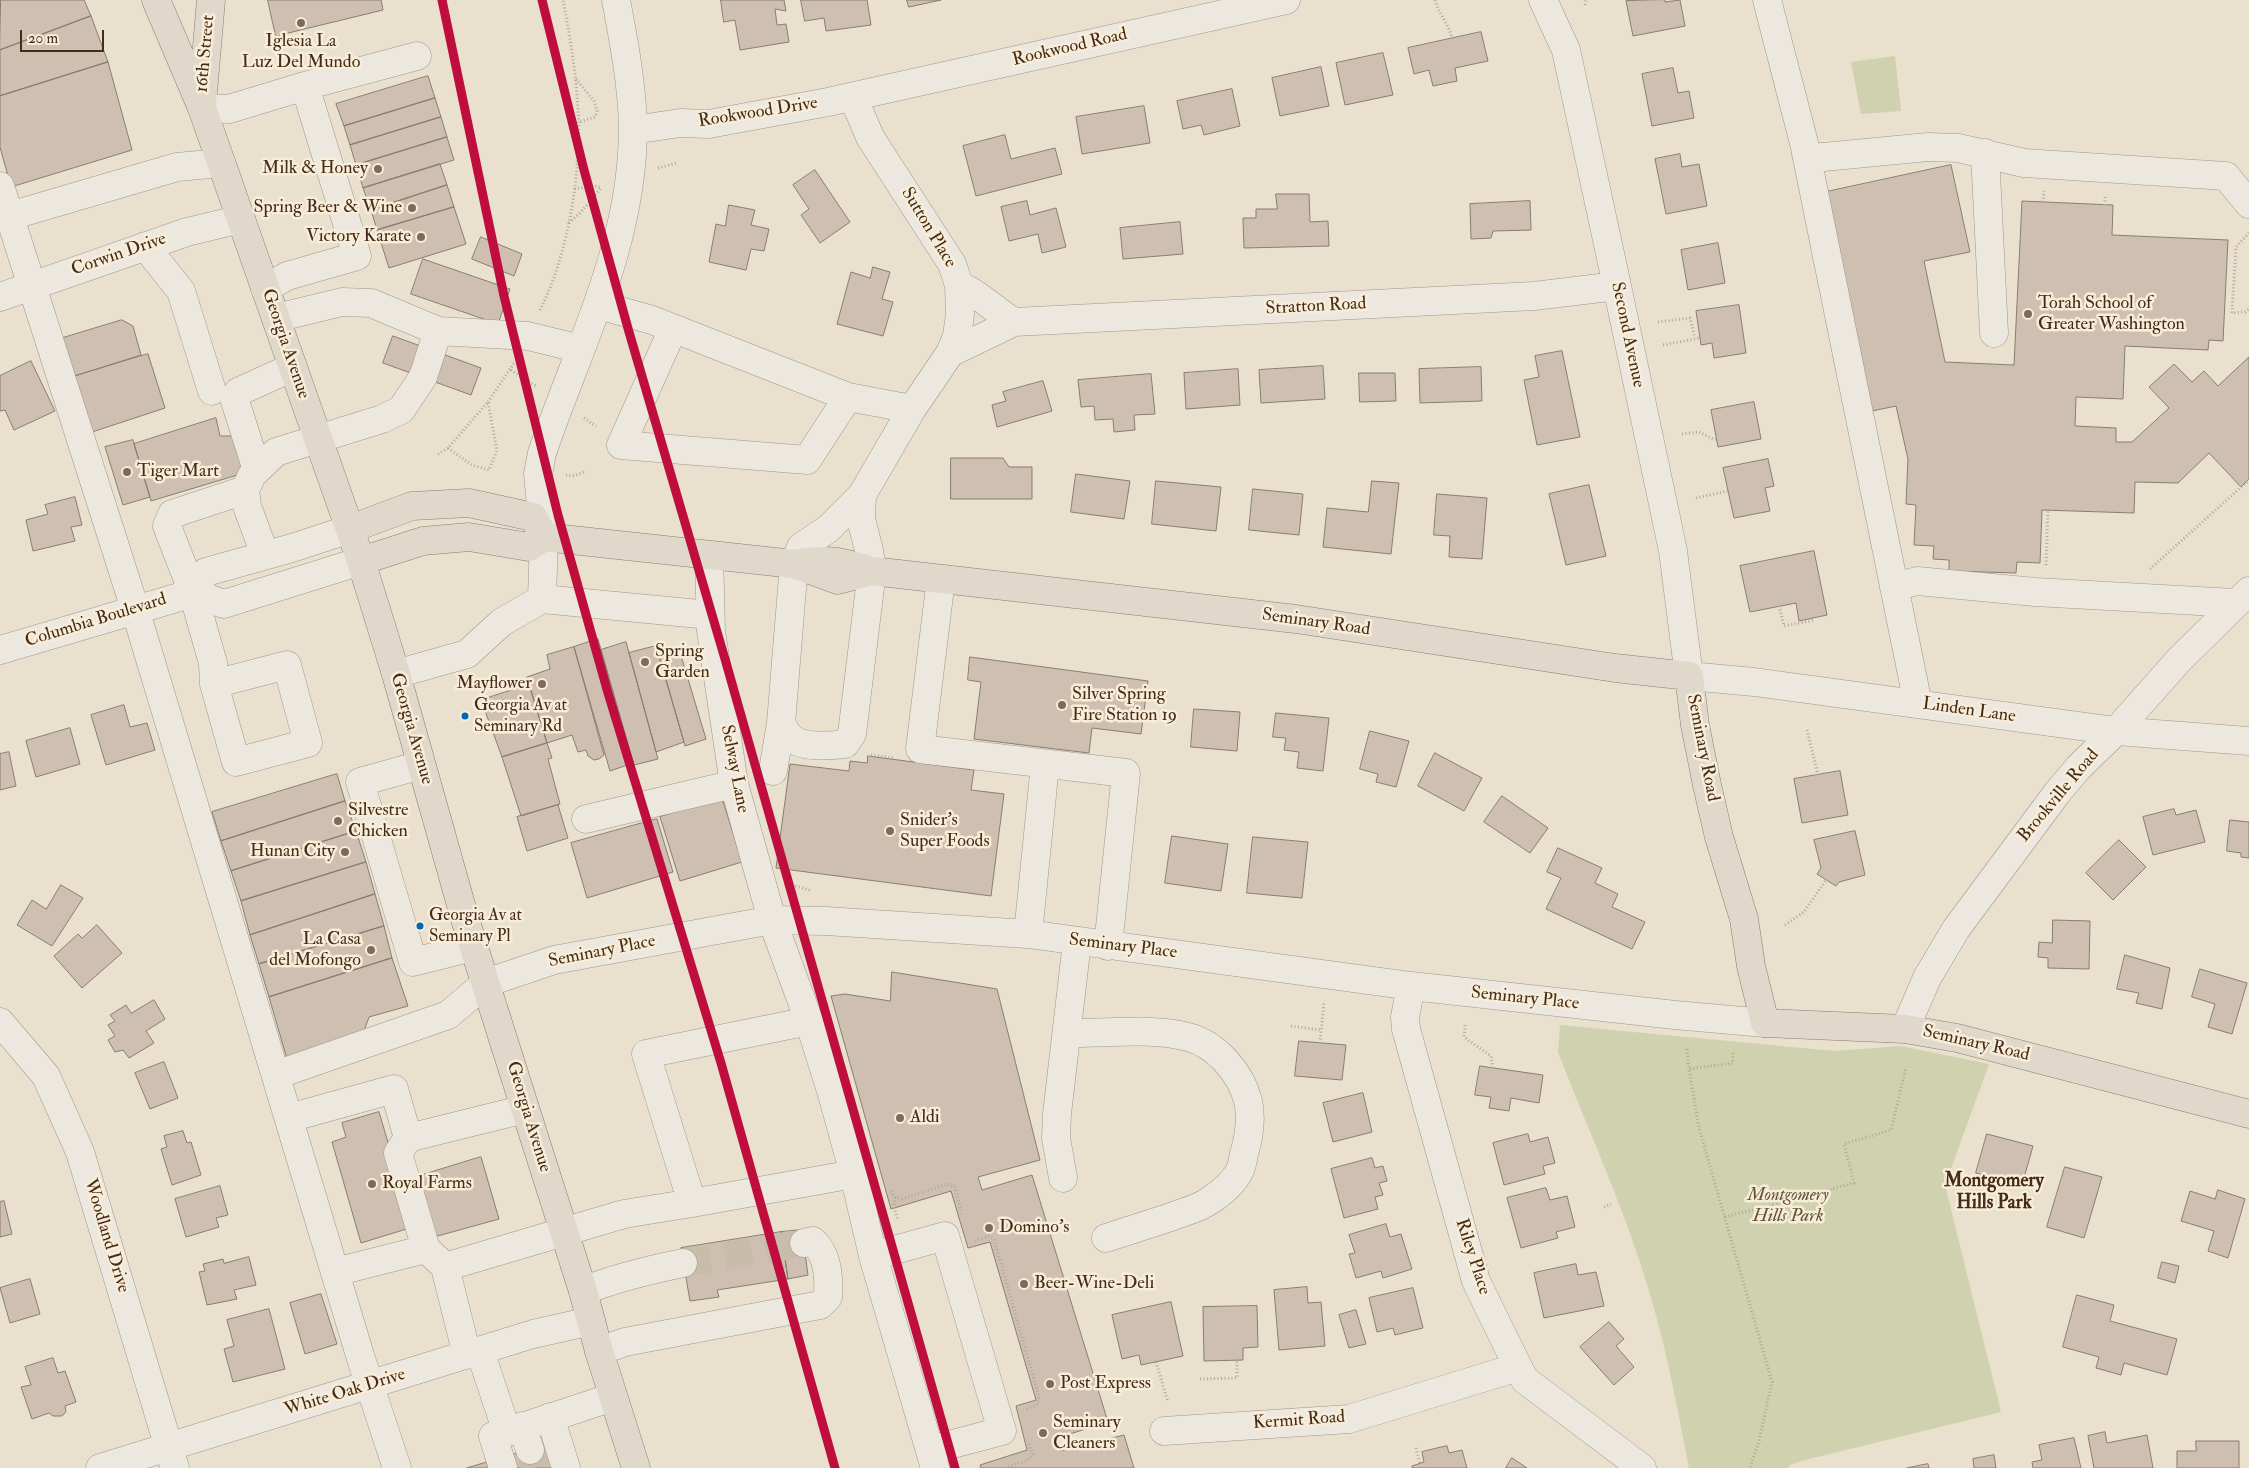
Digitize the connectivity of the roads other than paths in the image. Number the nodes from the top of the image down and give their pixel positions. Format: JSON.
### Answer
{"nodes":[{"id":1,"x":156,"y":0,"type":"edge"},
{"id":2,"x":211,"y":0,"type":"edge"},
{"id":3,"x":616,"y":0,"type":"edge"},
{"id":4,"x":1286,"y":0,"type":"edge"},
{"id":5,"x":1543,"y":0,"type":"edge"},
{"id":6,"x":1766,"y":0,"type":"edge"},
{"id":7,"x":417,"y":56,"type":"dead end"},
{"id":8,"x":305,"y":86,"type":"junction"},
{"id":9,"x":853,"y":97,"type":"junction"},
{"id":10,"x":202,"y":108,"type":"junction"},
{"id":11,"x":633,"y":130,"type":"junction"},
{"id":12,"x":1985,"y":153,"type":"junction"},
{"id":13,"x":1808,"y":161,"type":"junction"},
{"id":14,"x":221,"y":163,"type":"junction"},
{"id":15,"x":0,"y":186,"type":"edge"},
{"id":16,"x":2249,"y":204,"type":"edge"},
{"id":17,"x":10,"y":216,"type":"junction"},
{"id":18,"x":241,"y":219,"type":"junction"},
{"id":19,"x":145,"y":246,"type":"junction"},
{"id":20,"x":31,"y":285,"type":"junction"},
{"id":21,"x":959,"y":285,"type":"junction"},
{"id":22,"x":1617,"y":286,"type":"junction"},
{"id":23,"x":266,"y":289,"type":"junction"},
{"id":24,"x":0,"y":297,"type":"edge"},
{"id":25,"x":599,"y":305,"type":"junction"},
{"id":26,"x":276,"y":318,"type":"junction"},
{"id":27,"x":1014,"y":322,"type":"junction"},
{"id":28,"x":673,"y":329,"type":"junction"},
{"id":29,"x":438,"y":332,"type":"junction"},
{"id":30,"x":1994,"y":333,"type":"dead end"},
{"id":31,"x":581,"y":349,"type":"junction"},
{"id":32,"x":950,"y":353,"type":"junction"},
{"id":33,"x":293,"y":367,"type":"junction"},
{"id":34,"x":212,"y":391,"type":"dead end"},
{"id":35,"x":848,"y":397,"type":"junction"},
{"id":36,"x":912,"y":410,"type":"junction"},
{"id":37,"x":318,"y":440,"type":"junction"},
{"id":38,"x":251,"y":480,"type":"junction"},
{"id":39,"x":862,"y":495,"type":"junction"},
{"id":40,"x":350,"y":529,"type":"junction"},
{"id":41,"x":544,"y":537,"type":"junction"},
{"id":42,"x":709,"y":555,"type":"junction"},
{"id":43,"x":265,"y":556,"type":"junction"},
{"id":44,"x":361,"y":561,"type":"junction"},
{"id":45,"x":794,"y":564,"type":"junction"},
{"id":46,"x":872,"y":571,"type":"junction"},
{"id":47,"x":941,"y":579,"type":"junction"},
{"id":48,"x":1894,"y":587,"type":"junction"},
{"id":49,"x":193,"y":593,"type":"junction"},
{"id":50,"x":2242,"y":597,"type":"edge"},
{"id":51,"x":542,"y":599,"type":"junction"},
{"id":52,"x":135,"y":609,"type":"junction"},
{"id":53,"x":710,"y":615,"type":"junction"},
{"id":54,"x":0,"y":650,"type":"edge"},
{"id":55,"x":396,"y":674,"type":"junction"},
{"id":56,"x":1689,"y":676,"type":"junction"},
{"id":57,"x":214,"y":684,"type":"dead end"},
{"id":58,"x":1918,"y":704,"type":"junction"},
{"id":59,"x":781,"y":723,"type":"junction"},
{"id":60,"x":2116,"y":731,"type":"junction"},
{"id":61,"x":2249,"y":741,"type":"edge"},
{"id":62,"x":421,"y":765,"type":"junction"},
{"id":63,"x":773,"y":771,"type":"dead end"},
{"id":64,"x":1044,"y":775,"type":"dead end"},
{"id":65,"x":734,"y":784,"type":"junction"},
{"id":66,"x":586,"y":820,"type":"dead end"},
{"id":67,"x":772,"y":920,"type":"junction"},
{"id":68,"x":1028,"y":934,"type":"junction"},
{"id":69,"x":1077,"y":942,"type":"junction"},
{"id":70,"x":1108,"y":946,"type":"junction"},
{"id":71,"x":473,"y":947,"type":"junction"},
{"id":72,"x":486,"y":983,"type":"junction"},
{"id":73,"x":1411,"y":986,"type":"junction"},
{"id":74,"x":809,"y":1021,"type":"junction"},
{"id":75,"x":0,"y":1022,"type":"edge"},
{"id":76,"x":1764,"y":1023,"type":"junction"},
{"id":77,"x":1906,"y":1029,"type":"junction"},
{"id":78,"x":1067,"y":1032,"type":"junction"},
{"id":79,"x":276,"y":1075,"type":"junction"},
{"id":80,"x":525,"y":1109,"type":"junction"},
{"id":81,"x":2249,"y":1114,"type":"edge"},
{"id":82,"x":289,"y":1118,"type":"junction"},
{"id":83,"x":408,"y":1138,"type":"junction"},
{"id":84,"x":854,"y":1174,"type":"junction"},
{"id":85,"x":1063,"y":1178,"type":"dead end"},
{"id":86,"x":692,"y":1203,"type":"junction"},
{"id":87,"x":564,"y":1233,"type":"junction"},
{"id":88,"x":1106,"y":1238,"type":"dead end"},
{"id":89,"x":804,"y":1243,"type":"tunnel mouth"},
{"id":90,"x":873,"y":1256,"type":"junction"},
{"id":91,"x":436,"y":1258,"type":"junction"},
{"id":92,"x":683,"y":1263,"type":"tunnel mouth"},
{"id":93,"x":335,"y":1272,"type":"junction"},
{"id":94,"x":583,"y":1291,"type":"junction"},
{"id":95,"x":591,"y":1321,"type":"junction"},
{"id":96,"x":599,"y":1351,"type":"junction"},
{"id":97,"x":474,"y":1353,"type":"junction"},
{"id":98,"x":1518,"y":1366,"type":"junction"},
{"id":99,"x":371,"y":1386,"type":"junction"},
{"id":100,"x":613,"y":1397,"type":"junction"},
{"id":101,"x":550,"y":1417,"type":"junction"},
{"id":102,"x":1164,"y":1431,"type":"dead end"},
{"id":103,"x":520,"y":1436,"type":"junction"},
{"id":104,"x":172,"y":1458,"type":"edge"},
{"id":105,"x":932,"y":1459,"type":"edge"},
{"id":106,"x":100,"y":1468,"type":"edge"},
{"id":107,"x":397,"y":1468,"type":"edge"},
{"id":108,"x":503,"y":1468,"type":"edge"},
{"id":109,"x":566,"y":1468,"type":"edge"},
{"id":110,"x":636,"y":1468,"type":"edge"},
{"id":111,"x":1642,"y":1468,"type":"edge"}],
"edges":[{"from":1,"to":10,"type":"main road","name":"Georgia Avenue"},
{"from":2,"to":10,"type":"main road","name":"16th Street"},
{"from":3,"to":11,"type":"street"},
{"from":4,"to":9,"type":"street","name":"Rookwood Road"},
{"from":5,"to":22,"type":"street","name":"Second Avenue"},
{"from":6,"to":13,"type":"street"},
{"from":7,"to":8,"type":"street"},
{"from":8,"to":10,"type":"street"},
{"from":8,"to":23,"type":"street"},
{"from":9,"to":11,"type":"street","name":"Rookwood Drive"},
{"from":9,"to":21,"type":"street","name":"Sutton Place"},
{"from":10,"to":14,"type":"main road","name":"Georgia Avenue"},
{"from":11,"to":25,"type":"street"},
{"from":12,"to":13,"type":"street"},
{"from":12,"to":16,"type":"street"},
{"from":12,"to":30,"type":"street"},
{"from":13,"to":48,"type":"street"},
{"from":14,"to":17,"type":"street"},
{"from":14,"to":18,"type":"main road","name":"Georgia Avenue"},
{"from":15,"to":17,"type":"street"},
{"from":17,"to":20,"type":"street"},
{"from":18,"to":19,"type":"street","name":"Corwin Drive"},
{"from":18,"to":23,"type":"main road","name":"Georgia Avenue"},
{"from":19,"to":20,"type":"street","name":"Corwin Drive"},
{"from":19,"to":34,"type":"street"},
{"from":20,"to":24,"type":"street","name":"Corwin Drive"},
{"from":20,"to":52,"type":"street"},
{"from":21,"to":27,"type":"street"},
{"from":21,"to":32,"type":"street","name":"Sutton Place"},
{"from":22,"to":27,"type":"street","name":"Stratton Road"},
{"from":22,"to":56,"type":"street","name":"Second Avenue"},
{"from":23,"to":26,"type":"main road","name":"Georgia Avenue"},
{"from":25,"to":28,"type":"street"},
{"from":25,"to":31,"type":"street"},
{"from":26,"to":29,"type":"street"},
{"from":26,"to":33,"type":"main road","name":"Georgia Avenue"},
{"from":27,"to":32,"type":"street","name":"Stratton Road"},
{"from":28,"to":35,"type":"street"},
{"from":28,"to":35,"type":"street"},
{"from":29,"to":31,"type":"street"},
{"from":29,"to":37,"type":"street"},
{"from":31,"to":41,"type":"street"},
{"from":32,"to":36,"type":"street","name":"Sutton Place"},
{"from":33,"to":37,"type":"main road","name":"Georgia Avenue"},
{"from":33,"to":38,"type":"street"},
{"from":35,"to":36,"type":"street"},
{"from":36,"to":39,"type":"street","name":"Sutton Place"},
{"from":37,"to":38,"type":"street"},
{"from":37,"to":40,"type":"main road","name":"Georgia Avenue"},
{"from":38,"to":43,"type":"street"},
{"from":38,"to":49,"type":"street"},
{"from":39,"to":45,"type":"street","name":"Sutton Place"},
{"from":39,"to":46,"type":"street","name":"Sutton Place"},
{"from":40,"to":41,"type":"main road"},
{"from":40,"to":43,"type":"street"},
{"from":40,"to":44,"type":"main road","name":"Georgia Avenue"},
{"from":41,"to":42,"type":"main road","name":"Seminary Road"},
{"from":41,"to":44,"type":"main road","name":"Seminary Road"},
{"from":41,"to":51,"type":"street"},
{"from":42,"to":45,"type":"main road","name":"Seminary Road"},
{"from":42,"to":53,"type":"street","name":"Selway Lane"},
{"from":43,"to":49,"type":"street"},
{"from":44,"to":49,"type":"street"},
{"from":44,"to":55,"type":"main road","name":"Georgia Avenue"},
{"from":45,"to":46,"type":"main road","name":"Seminary Road"},
{"from":45,"to":59,"type":"street"},
{"from":46,"to":47,"type":"main road","name":"Seminary Road"},
{"from":46,"to":59,"type":"street","name":"Sutton Place"},
{"from":47,"to":56,"type":"main road","name":"Seminary Road"},
{"from":47,"to":70,"type":"street"},
{"from":48,"to":50,"type":"street"},
{"from":48,"to":58,"type":"street"},
{"from":49,"to":52,"type":"street","name":"Columbia Boulevard"},
{"from":49,"to":57,"type":"street"},
{"from":50,"to":60,"type":"street","name":"Brookville Road"},
{"from":51,"to":53,"type":"street"},
{"from":51,"to":55,"type":"street"},
{"from":52,"to":54,"type":"street","name":"Columbia Boulevard"},
{"from":52,"to":79,"type":"street"},
{"from":53,"to":65,"type":"street","name":"Selway Lane"},
{"from":55,"to":62,"type":"main road","name":"Georgia Avenue"},
{"from":56,"to":58,"type":"street","name":"Linden Lane"},
{"from":56,"to":76,"type":"main road","name":"Seminary Road"},
{"from":58,"to":60,"type":"street","name":"Linden Lane"},
{"from":59,"to":63,"type":"street"},
{"from":60,"to":61,"type":"street","name":"Linden Lane"},
{"from":60,"to":77,"type":"street","name":"Brookville Road"},
{"from":62,"to":71,"type":"main road","name":"Georgia Avenue"},
{"from":62,"to":71,"type":"street"},
{"from":64,"to":68,"type":"street"},
{"from":65,"to":66,"type":"street"},
{"from":65,"to":67,"type":"street","name":"Selway Lane"},
{"from":67,"to":68,"type":"street","name":"Seminary Place"},
{"from":67,"to":72,"type":"street","name":"Seminary Place"},
{"from":67,"to":74,"type":"street","name":"Selway Lane"},
{"from":68,"to":69,"type":"street","name":"Seminary Place"},
{"from":69,"to":70,"type":"street","name":"Seminary Place"},
{"from":69,"to":78,"type":"street"},
{"from":70,"to":73,"type":"street","name":"Seminary Place"},
{"from":71,"to":72,"type":"main road","name":"Georgia Avenue"},
{"from":72,"to":79,"type":"street"},
{"from":72,"to":80,"type":"main road","name":"Georgia Avenue"},
{"from":73,"to":76,"type":"street","name":"Seminary Place"},
{"from":73,"to":98,"type":"street","name":"Riley Place"},
{"from":74,"to":84,"type":"street","name":"Selway Lane"},
{"from":74,"to":86,"type":"street"},
{"from":75,"to":104,"type":"street","name":"Woodland Drive"},
{"from":76,"to":77,"type":"main road","name":"Seminary Road"},
{"from":77,"to":81,"type":"main road","name":"Seminary Road"},
{"from":78,"to":85,"type":"street"},
{"from":78,"to":88,"type":"street"},
{"from":79,"to":82,"type":"street"},
{"from":80,"to":83,"type":"street"},
{"from":80,"to":87,"type":"main road","name":"Georgia Avenue"},
{"from":82,"to":83,"type":"street"},
{"from":82,"to":93,"type":"street"},
{"from":83,"to":91,"type":"street"},
{"from":84,"to":86,"type":"street"},
{"from":84,"to":90,"type":"street","name":"Selway Lane"},
{"from":86,"to":87,"type":"street"},
{"from":87,"to":91,"type":"street"},
{"from":87,"to":94,"type":"main road","name":"Georgia Avenue"},
{"from":89,"to":96,"type":"street"},
{"from":90,"to":105,"type":"street","name":"Selway Lane"},
{"from":90,"to":105,"type":"street"},
{"from":91,"to":93,"type":"street"},
{"from":91,"to":97,"type":"street"},
{"from":92,"to":94,"type":"street"},
{"from":93,"to":99,"type":"street"},
{"from":94,"to":95,"type":"main road","name":"Georgia Avenue"},
{"from":95,"to":96,"type":"main road","name":"Georgia Avenue"},
{"from":95,"to":97,"type":"street","name":"White Oak Drive"},
{"from":96,"to":100,"type":"main road","name":"Georgia Avenue"},
{"from":97,"to":99,"type":"street","name":"White Oak Drive"},
{"from":97,"to":103,"type":"street"},
{"from":98,"to":102,"type":"street","name":"Kermit Road"},
{"from":98,"to":111,"type":"street","name":"Riley Place"},
{"from":99,"to":104,"type":"street","name":"White Oak Drive"},
{"from":99,"to":107,"type":"street"},
{"from":100,"to":101,"type":"street"},
{"from":100,"to":110,"type":"main road","name":"Georgia Avenue"},
{"from":101,"to":103,"type":"street"},
{"from":101,"to":109,"type":"street"},
{"from":103,"to":108,"type":"street"},
{"from":104,"to":106,"type":"street","name":"White Oak Drive"}]}
